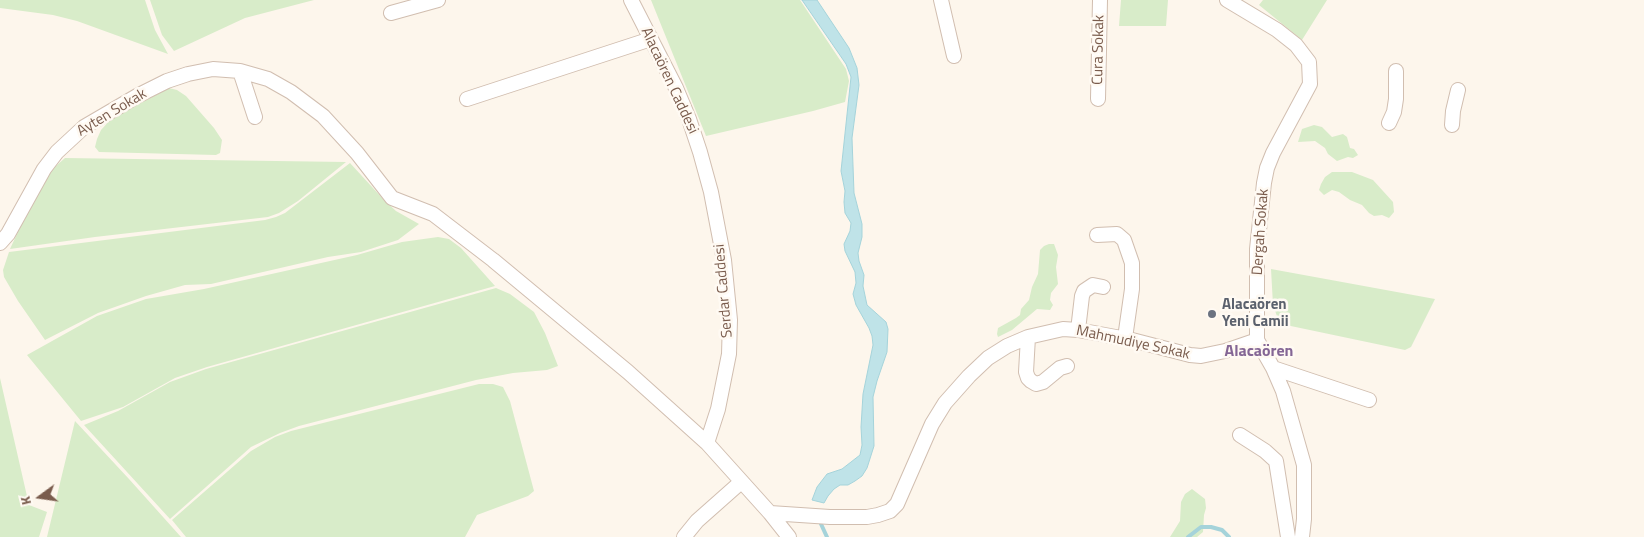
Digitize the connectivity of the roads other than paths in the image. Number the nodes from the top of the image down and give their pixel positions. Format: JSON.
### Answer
{"nodes":[{"id":1,"x":438,"y":0,"type":"edge"},
{"id":2,"x":630,"y":0,"type":"edge"},
{"id":3,"x":941,"y":0,"type":"edge"},
{"id":4,"x":1100,"y":0,"type":"edge"},
{"id":5,"x":1227,"y":0,"type":"edge"},
{"id":6,"x":391,"y":13,"type":"dead end"},
{"id":7,"x":651,"y":39,"type":"junction"},
{"id":8,"x":954,"y":56,"type":"dead end"},
{"id":9,"x":240,"y":71,"type":"junction"},
{"id":10,"x":1396,"y":71,"type":"dead end"},
{"id":11,"x":1458,"y":90,"type":"dead end"},
{"id":12,"x":467,"y":99,"type":"dead end"},
{"id":13,"x":1098,"y":99,"type":"dead end"},
{"id":14,"x":255,"y":118,"type":"dead end"},
{"id":15,"x":1389,"y":123,"type":"dead end"},
{"id":16,"x":1452,"y":125,"type":"dead end"},
{"id":17,"x":711,"y":192,"type":"joint"},
{"id":18,"x":1097,"y":235,"type":"dead end"},
{"id":19,"x":0,"y":243,"type":"edge"},
{"id":20,"x":1103,"y":288,"type":"dead end"},
{"id":21,"x":1078,"y":330,"type":"junction"},
{"id":22,"x":1028,"y":337,"type":"junction"},
{"id":23,"x":1125,"y":338,"type":"junction"},
{"id":24,"x":1257,"y":340,"type":"junction"},
{"id":25,"x":1067,"y":366,"type":"dead end"},
{"id":26,"x":1273,"y":368,"type":"junction"},
{"id":27,"x":1369,"y":400,"type":"dead end"},
{"id":28,"x":1240,"y":435,"type":"dead end"},
{"id":29,"x":707,"y":443,"type":"junction"},
{"id":30,"x":741,"y":482,"type":"junction"},
{"id":31,"x":770,"y":512,"type":"junction"},
{"id":32,"x":684,"y":537,"type":"edge"},
{"id":33,"x":789,"y":537,"type":"edge"},
{"id":34,"x":1288,"y":537,"type":"edge"},
{"id":35,"x":1302,"y":537,"type":"edge"}],
"edges":[{"from":1,"to":6,"type":"street"},
{"from":2,"to":7,"type":"street","name":"Alacaören Caddesi"},
{"from":3,"to":8,"type":"street"},
{"from":4,"to":13,"type":"street","name":"Cura Sokak"},
{"from":5,"to":24,"type":"street","name":"Dergah Sokak"},
{"from":7,"to":12,"type":"street"},
{"from":7,"to":17,"type":"street","name":"Alacaören Caddesi"},
{"from":9,"to":14,"type":"street"},
{"from":9,"to":19,"type":"street","name":"Ayten Sokak"},
{"from":9,"to":29,"type":"street","name":"Ayten Sokak"},
{"from":10,"to":15,"type":"street"},
{"from":11,"to":16,"type":"street"},
{"from":17,"to":29,"type":"street","name":"Serdar Caddesi"},
{"from":18,"to":23,"type":"street"},
{"from":20,"to":21,"type":"street"},
{"from":21,"to":22,"type":"street","name":"Mahmudiye Sokak"},
{"from":21,"to":23,"type":"street","name":"Mahmudiye Sokak"},
{"from":22,"to":25,"type":"street"},
{"from":22,"to":31,"type":"street","name":"Mahmudiye Sokak"},
{"from":23,"to":24,"type":"street","name":"Mahmudiye Sokak"},
{"from":24,"to":26,"type":"street","name":"Dergah Sokak"},
{"from":26,"to":27,"type":"street"},
{"from":26,"to":35,"type":"street","name":"Dergah Sokak"},
{"from":28,"to":34,"type":"street"},
{"from":29,"to":30,"type":"street"},
{"from":30,"to":31,"type":"street"},
{"from":30,"to":32,"type":"street"},
{"from":31,"to":33,"type":"street"}]}
